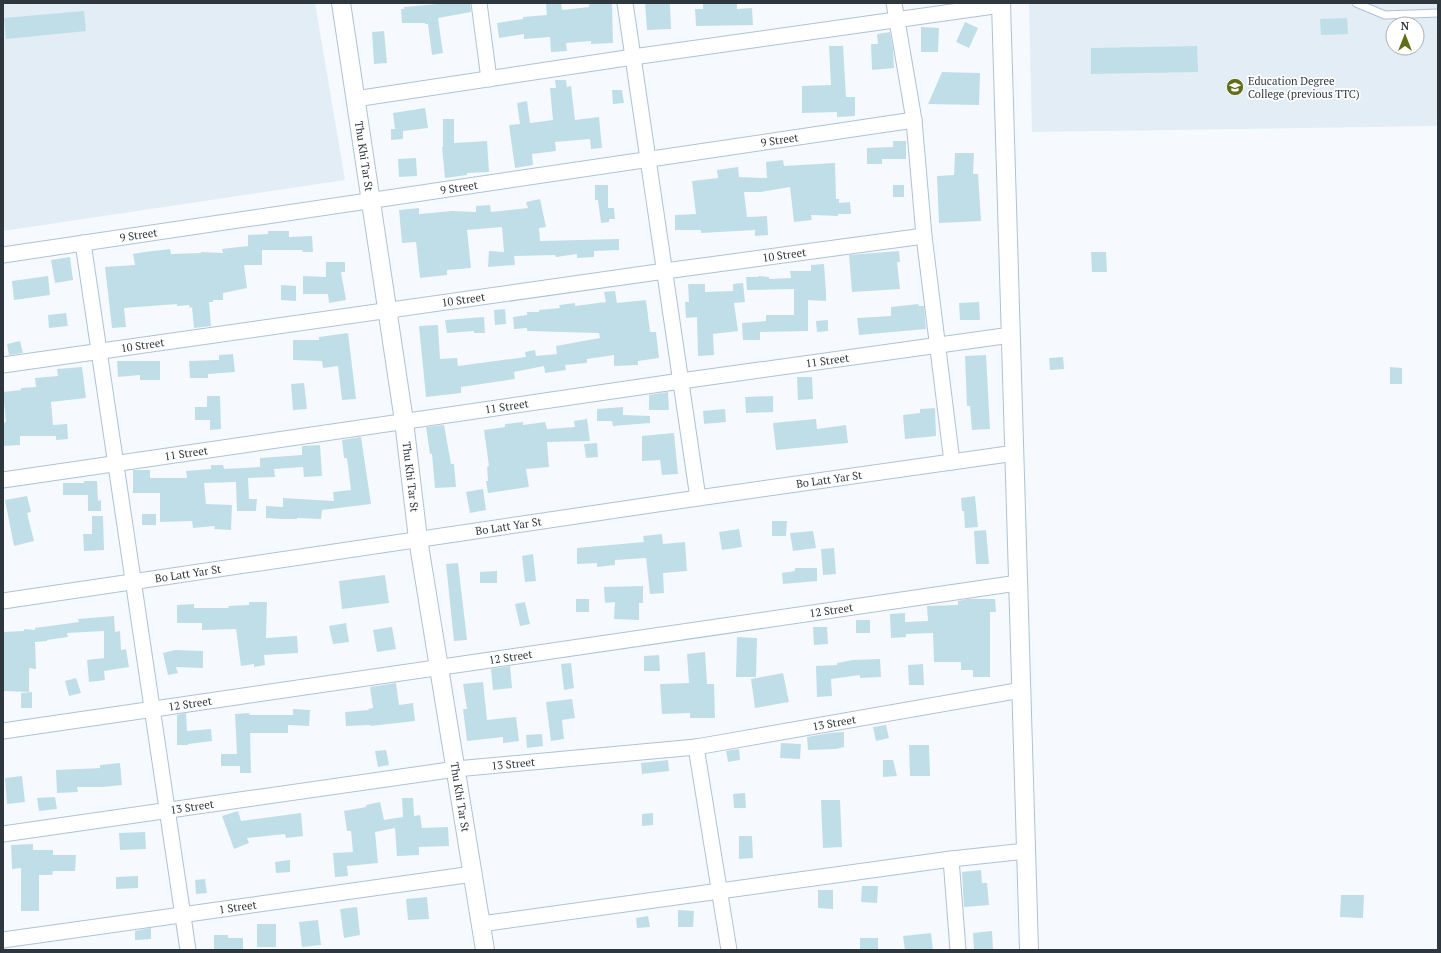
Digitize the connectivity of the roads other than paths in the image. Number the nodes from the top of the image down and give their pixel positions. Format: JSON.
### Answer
{"nodes":[{"id":1,"x":341,"y":3,"type":"edge"},
{"id":2,"x":480,"y":3,"type":"edge"},
{"id":3,"x":625,"y":3,"type":"edge"},
{"id":4,"x":894,"y":3,"type":"edge"},
{"id":5,"x":1356,"y":3,"type":"edge"},
{"id":6,"x":1001,"y":4,"type":"edge"},
{"id":7,"x":1438,"y":13,"type":"edge"},
{"id":8,"x":897,"y":19,"type":"junction"},
{"id":9,"x":633,"y":57,"type":"junction"},
{"id":10,"x":489,"y":79,"type":"junction"},
{"id":11,"x":355,"y":99,"type":"junction"},
{"id":12,"x":914,"y":120,"type":"junction"},
{"id":13,"x":648,"y":159,"type":"junction"},
{"id":14,"x":371,"y":200,"type":"junction"},
{"id":15,"x":924,"y":236,"type":"junction"},
{"id":16,"x":83,"y":243,"type":"junction"},
{"id":17,"x":3,"y":255,"type":"edge"},
{"id":18,"x":665,"y":271,"type":"junction"},
{"id":19,"x":387,"y":310,"type":"junction"},
{"id":20,"x":1011,"y":335,"type":"junction"},
{"id":21,"x":938,"y":345,"type":"junction"},
{"id":22,"x":99,"y":351,"type":"junction"},
{"id":23,"x":3,"y":365,"type":"edge"},
{"id":24,"x":681,"y":381,"type":"junction"},
{"id":25,"x":404,"y":421,"type":"junction"},
{"id":26,"x":1014,"y":453,"type":"junction"},
{"id":27,"x":952,"y":462,"type":"junction"},
{"id":28,"x":116,"y":463,"type":"junction"},
{"id":29,"x":3,"y":480,"type":"edge"},
{"id":30,"x":698,"y":498,"type":"junction"},
{"id":31,"x":418,"y":539,"type":"junction"},
{"id":32,"x":133,"y":582,"type":"junction"},
{"id":33,"x":1018,"y":583,"type":"junction"},
{"id":34,"x":3,"y":601,"type":"edge"},
{"id":35,"x":439,"y":667,"type":"junction"},
{"id":36,"x":1022,"y":690,"type":"junction"},
{"id":37,"x":152,"y":709,"type":"junction"},
{"id":38,"x":3,"y":731,"type":"edge"},
{"id":39,"x":696,"y":747,"type":"junction"},
{"id":40,"x":456,"y":769,"type":"junction"},
{"id":41,"x":167,"y":810,"type":"junction"},
{"id":42,"x":3,"y":834,"type":"edge"},
{"id":43,"x":1026,"y":851,"type":"junction"},
{"id":44,"x":951,"y":859,"type":"junction"},
{"id":45,"x":473,"y":874,"type":"junction"},
{"id":46,"x":720,"y":891,"type":"junction"},
{"id":47,"x":182,"y":915,"type":"junction"},
{"id":48,"x":481,"y":924,"type":"junction"},
{"id":49,"x":3,"y":940,"type":"edge"},
{"id":50,"x":188,"y":950,"type":"edge"},
{"id":51,"x":485,"y":950,"type":"edge"},
{"id":52,"x":729,"y":950,"type":"edge"},
{"id":53,"x":958,"y":950,"type":"edge"},
{"id":54,"x":1029,"y":950,"type":"edge"}],
"edges":[{"from":1,"to":11,"type":"street","name":"Thu Khi Tar St"},
{"from":2,"to":10,"type":"street"},
{"from":3,"to":9,"type":"street"},
{"from":4,"to":8,"type":"street"},
{"from":5,"to":7,"type":"lane"},
{"from":6,"to":8,"type":"street"},
{"from":6,"to":20,"type":"street"},
{"from":8,"to":9,"type":"street"},
{"from":8,"to":12,"type":"street"},
{"from":9,"to":10,"type":"street"},
{"from":9,"to":13,"type":"street"},
{"from":10,"to":11,"type":"street"},
{"from":11,"to":14,"type":"street","name":"Thu Khi Tar St"},
{"from":12,"to":13,"type":"street","name":"9 Street"},
{"from":12,"to":15,"type":"street"},
{"from":13,"to":14,"type":"street","name":"9 Street"},
{"from":13,"to":18,"type":"street"},
{"from":14,"to":16,"type":"street","name":"9 Street"},
{"from":14,"to":19,"type":"street","name":"Thu Khi Tar St"},
{"from":15,"to":18,"type":"street","name":"10 Street"},
{"from":15,"to":21,"type":"street"},
{"from":16,"to":17,"type":"street","name":"9 Street"},
{"from":16,"to":22,"type":"street"},
{"from":18,"to":19,"type":"street","name":"10 Street"},
{"from":18,"to":24,"type":"street"},
{"from":19,"to":22,"type":"street","name":"10 Street"},
{"from":19,"to":25,"type":"street","name":"Thu Khi Tar St"},
{"from":20,"to":21,"type":"street","name":"11 Street"},
{"from":20,"to":26,"type":"street"},
{"from":21,"to":24,"type":"street","name":"11 Street"},
{"from":21,"to":27,"type":"street"},
{"from":22,"to":23,"type":"street","name":"10 Street"},
{"from":22,"to":28,"type":"street"},
{"from":24,"to":25,"type":"street","name":"11 Street"},
{"from":24,"to":30,"type":"street"},
{"from":25,"to":28,"type":"street","name":"11 Street"},
{"from":25,"to":31,"type":"street","name":"Thu Khi Tar St"},
{"from":26,"to":27,"type":"street","name":"Bo Latt Yar St"},
{"from":26,"to":33,"type":"street"},
{"from":27,"to":30,"type":"street","name":"Bo Latt Yar St"},
{"from":28,"to":29,"type":"street","name":"11 Street"},
{"from":28,"to":32,"type":"street"},
{"from":30,"to":31,"type":"street","name":"Bo Latt Yar St"},
{"from":31,"to":32,"type":"street","name":"Bo Latt Yar St"},
{"from":31,"to":35,"type":"street","name":"Thu Khi Tar St"},
{"from":32,"to":34,"type":"street","name":"Bo Latt Yar St"},
{"from":32,"to":37,"type":"street"},
{"from":33,"to":35,"type":"street","name":"12 Street"},
{"from":33,"to":36,"type":"street"},
{"from":35,"to":37,"type":"street","name":"12 Street"},
{"from":35,"to":40,"type":"street","name":"Thu Khi Tar St"},
{"from":36,"to":39,"type":"street","name":"13 Street"},
{"from":36,"to":43,"type":"street"},
{"from":37,"to":38,"type":"street","name":"12 Street"},
{"from":37,"to":41,"type":"street"},
{"from":39,"to":40,"type":"street","name":"13 Street"},
{"from":39,"to":46,"type":"street"},
{"from":40,"to":41,"type":"street","name":"13 Street"},
{"from":40,"to":45,"type":"street","name":"Thu Khi Tar St"},
{"from":41,"to":42,"type":"street","name":"13 Street"},
{"from":41,"to":47,"type":"street"},
{"from":43,"to":44,"type":"street"},
{"from":43,"to":54,"type":"street"},
{"from":44,"to":46,"type":"street"},
{"from":44,"to":53,"type":"street"},
{"from":45,"to":47,"type":"street","name":"1 Street"},
{"from":45,"to":48,"type":"street","name":"Thu Khi Tar St"},
{"from":46,"to":48,"type":"street"},
{"from":46,"to":52,"type":"street"},
{"from":47,"to":49,"type":"street","name":"1 Street"},
{"from":47,"to":50,"type":"street"},
{"from":48,"to":51,"type":"street","name":"Thu Khi Tar St"}]}
